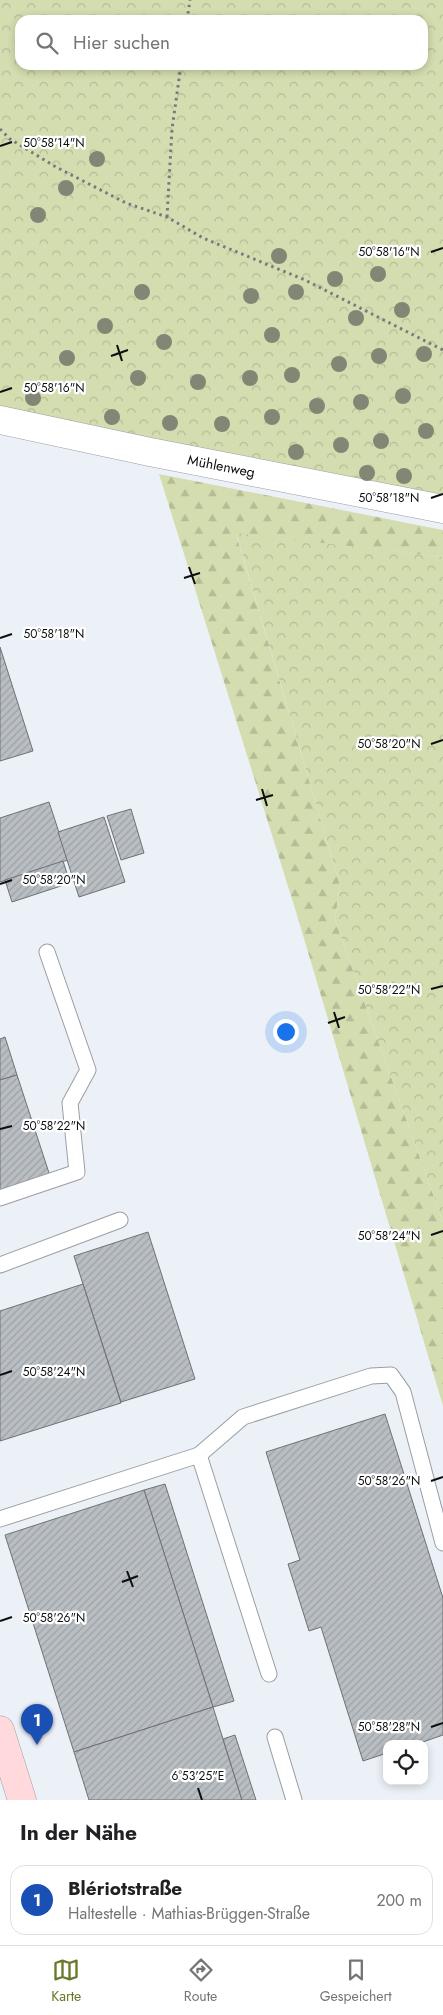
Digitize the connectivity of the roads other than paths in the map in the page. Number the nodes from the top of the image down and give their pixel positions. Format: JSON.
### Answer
{"nodes":[{"id":1,"x":0,"y":420,"type":"edge"},
{"id":2,"x":443,"y":509,"type":"edge"},
{"id":3,"x":47,"y":952,"type":"dead end"},
{"id":4,"x":0,"y":1198,"type":"edge"},
{"id":5,"x":120,"y":1220,"type":"dead end"},
{"id":6,"x":0,"y":1266,"type":"edge"},
{"id":7,"x":199,"y":1455,"type":"junction"},
{"id":8,"x":0,"y":1518,"type":"edge"},
{"id":9,"x":443,"y":1543,"type":"edge"},
{"id":10,"x":269,"y":1674,"type":"dead end"},
{"id":11,"x":0,"y":1730,"type":"edge"},
{"id":12,"x":275,"y":1737,"type":"dead end"},
{"id":13,"x":22,"y":1800,"type":"edge"},
{"id":14,"x":294,"y":1800,"type":"edge"}],
"edges":[{"from":1,"to":2,"type":"street","name":"Mühlenweg"},
{"from":3,"to":4,"type":"lane"},
{"from":5,"to":6,"type":"lane"},
{"from":7,"to":8,"type":"lane"},
{"from":7,"to":9,"type":"lane"},
{"from":7,"to":10,"type":"lane"},
{"from":11,"to":13,"type":"street"},
{"from":12,"to":14,"type":"lane"}]}
